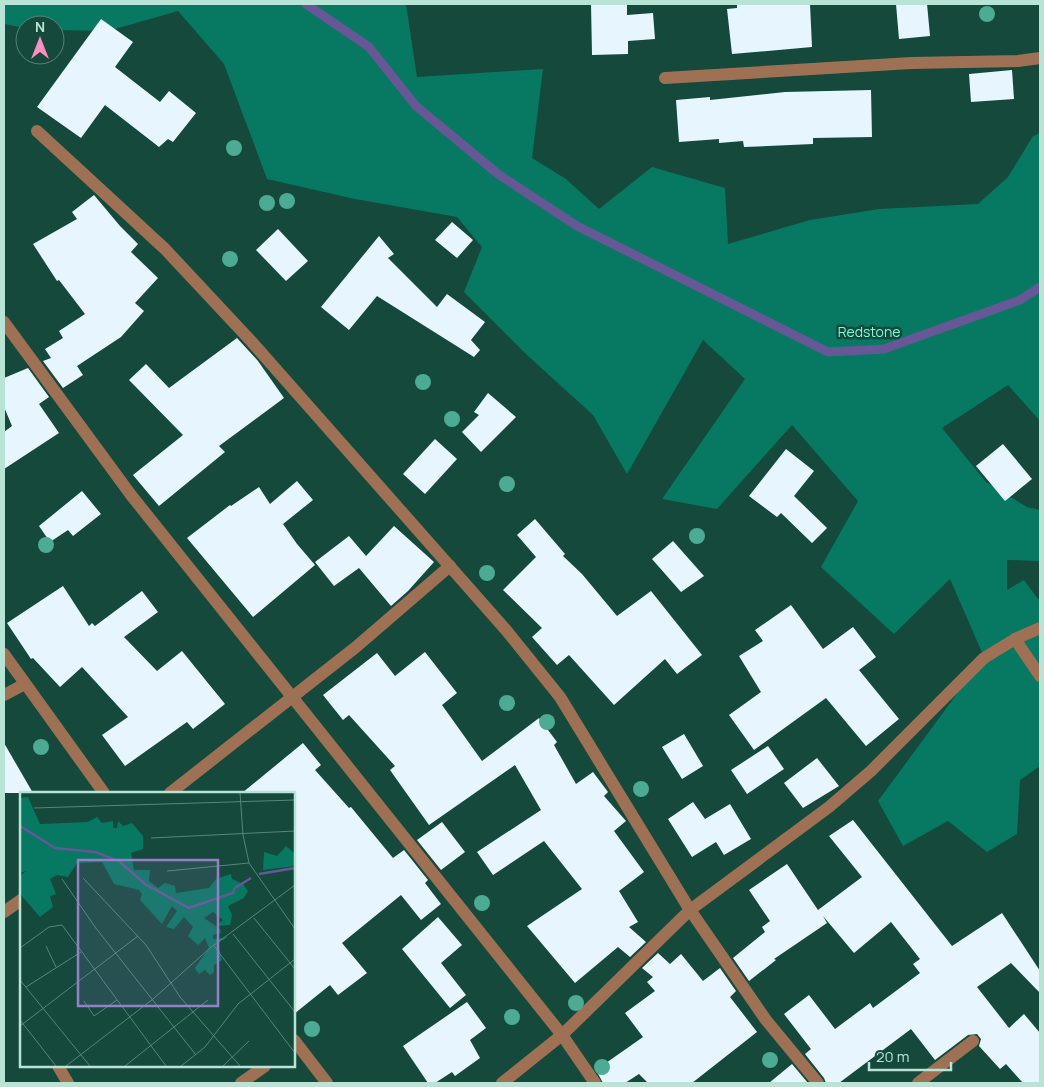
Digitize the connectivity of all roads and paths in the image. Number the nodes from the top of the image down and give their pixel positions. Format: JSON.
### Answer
{"nodes":[{"id":1,"x":1040,"y":58,"type":"edge"},
{"id":2,"x":665,"y":78,"type":"dead end"},
{"id":3,"x":37,"y":131,"type":"dead end"},
{"id":4,"x":4,"y":322,"type":"edge"},
{"id":5,"x":450,"y":566,"type":"junction"},
{"id":6,"x":1040,"y":628,"type":"edge"},
{"id":7,"x":1015,"y":639,"type":"junction"},
{"id":8,"x":4,"y":654,"type":"edge"},
{"id":9,"x":1040,"y":676,"type":"edge"},
{"id":10,"x":25,"y":684,"type":"junction"},
{"id":11,"x":4,"y":696,"type":"edge"},
{"id":12,"x":292,"y":697,"type":"junction"},
{"id":13,"x":103,"y":792,"type":"edge"},
{"id":14,"x":171,"y":792,"type":"edge"},
{"id":15,"x":20,"y":901,"type":"edge"},
{"id":16,"x":690,"y":910,"type":"junction"},
{"id":17,"x":4,"y":912,"type":"edge"},
{"id":18,"x":562,"y":1035,"type":"junction"},
{"id":19,"x":973,"y":1041,"type":"dead end"},
{"id":20,"x":295,"y":1043,"type":"edge"},
{"id":21,"x":59,"y":1067,"type":"edge"},
{"id":22,"x":264,"y":1067,"type":"edge"},
{"id":23,"x":68,"y":1083,"type":"edge"},
{"id":24,"x":241,"y":1083,"type":"edge"},
{"id":25,"x":327,"y":1083,"type":"edge"},
{"id":26,"x":502,"y":1083,"type":"edge"},
{"id":27,"x":594,"y":1083,"type":"edge"},
{"id":28,"x":818,"y":1083,"type":"edge"},
{"id":29,"x":918,"y":1083,"type":"edge"}],
"edges":[{"from":1,"to":2,"type":"street"},
{"from":3,"to":5,"type":"street"},
{"from":4,"to":12,"type":"street"},
{"from":5,"to":12,"type":"street"},
{"from":5,"to":16,"type":"street"},
{"from":6,"to":7,"type":"street"},
{"from":7,"to":9,"type":"street"},
{"from":7,"to":16,"type":"street"},
{"from":8,"to":10,"type":"street"},
{"from":10,"to":11,"type":"street"},
{"from":10,"to":13,"type":"street"},
{"from":12,"to":14,"type":"street"},
{"from":12,"to":18,"type":"street"},
{"from":15,"to":17,"type":"street"},
{"from":16,"to":18,"type":"street"},
{"from":16,"to":28,"type":"street"},
{"from":18,"to":26,"type":"street"},
{"from":18,"to":27,"type":"street"},
{"from":19,"to":29,"type":"street"},
{"from":20,"to":25,"type":"street"},
{"from":21,"to":23,"type":"street"},
{"from":22,"to":24,"type":"street"}]}
